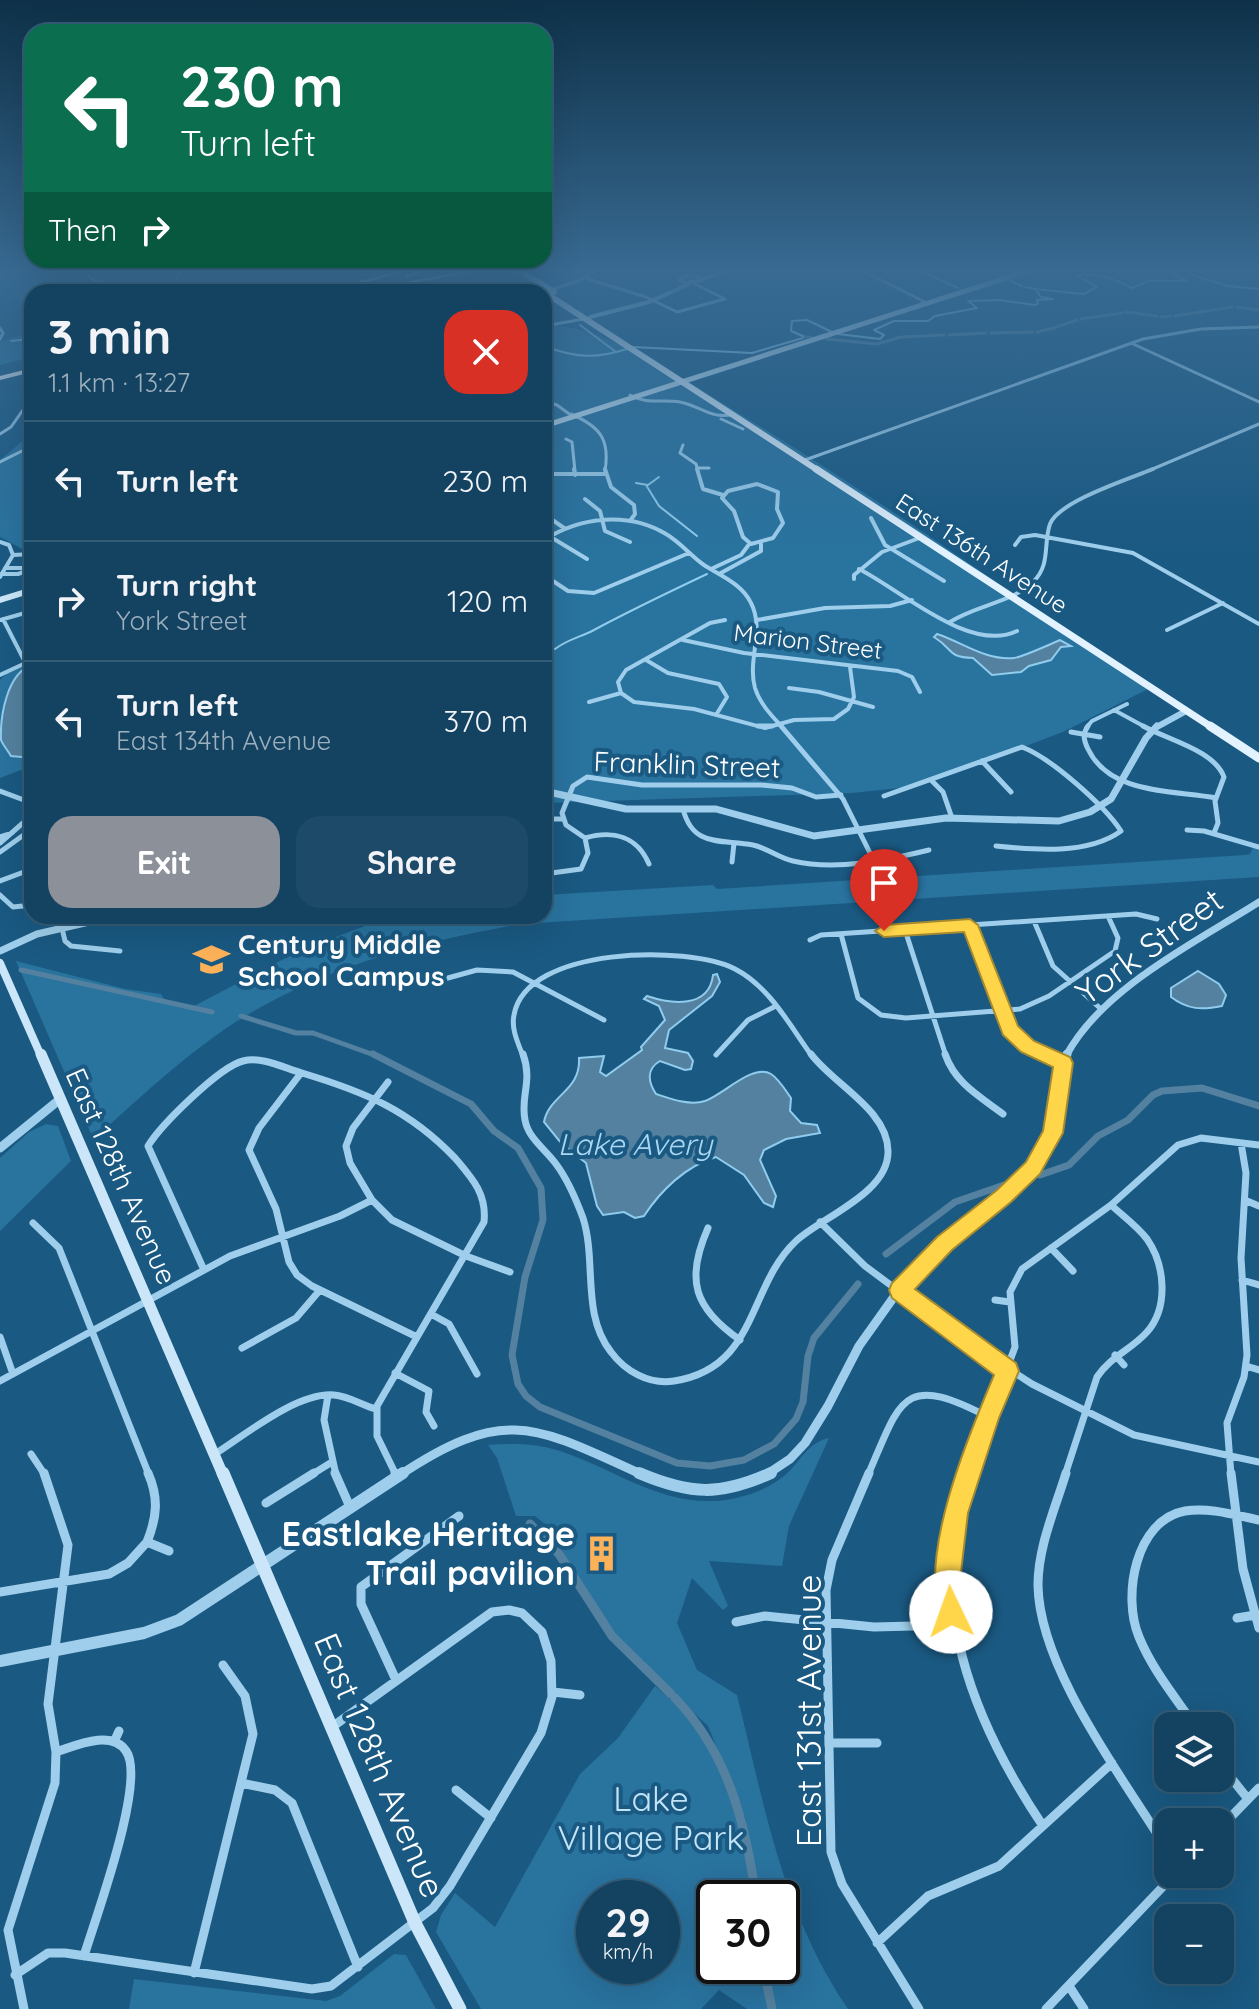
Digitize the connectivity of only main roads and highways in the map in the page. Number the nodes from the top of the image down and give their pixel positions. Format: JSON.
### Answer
{"nodes":[{"id":1,"x":657,"y":363,"type":"edge"},
{"id":2,"x":738,"y":363,"type":"edge"},
{"id":3,"x":24,"y":369,"type":"edge"},
{"id":4,"x":0,"y":375,"type":"edge"},
{"id":5,"x":684,"y":380,"type":"junction"},
{"id":6,"x":552,"y":422,"type":"edge"},
{"id":7,"x":24,"y":590,"type":"edge"},
{"id":8,"x":0,"y":598,"type":"edge"},
{"id":9,"x":1259,"y":758,"type":"edge"},
{"id":10,"x":0,"y":963,"type":"edge"},
{"id":11,"x":460,"y":2009,"type":"edge"}],
"edges":[{"from":1,"to":5,"type":"main road","name":"East 136th Avenue"},
{"from":2,"to":5,"type":"main road"},
{"from":3,"to":4,"type":"highway"},
{"from":5,"to":6,"type":"main road"},
{"from":5,"to":9,"type":"main road","name":"East 136th Avenue"},
{"from":7,"to":8,"type":"main road"},
{"from":10,"to":11,"type":"main road","name":"East 128th Avenue"}]}
